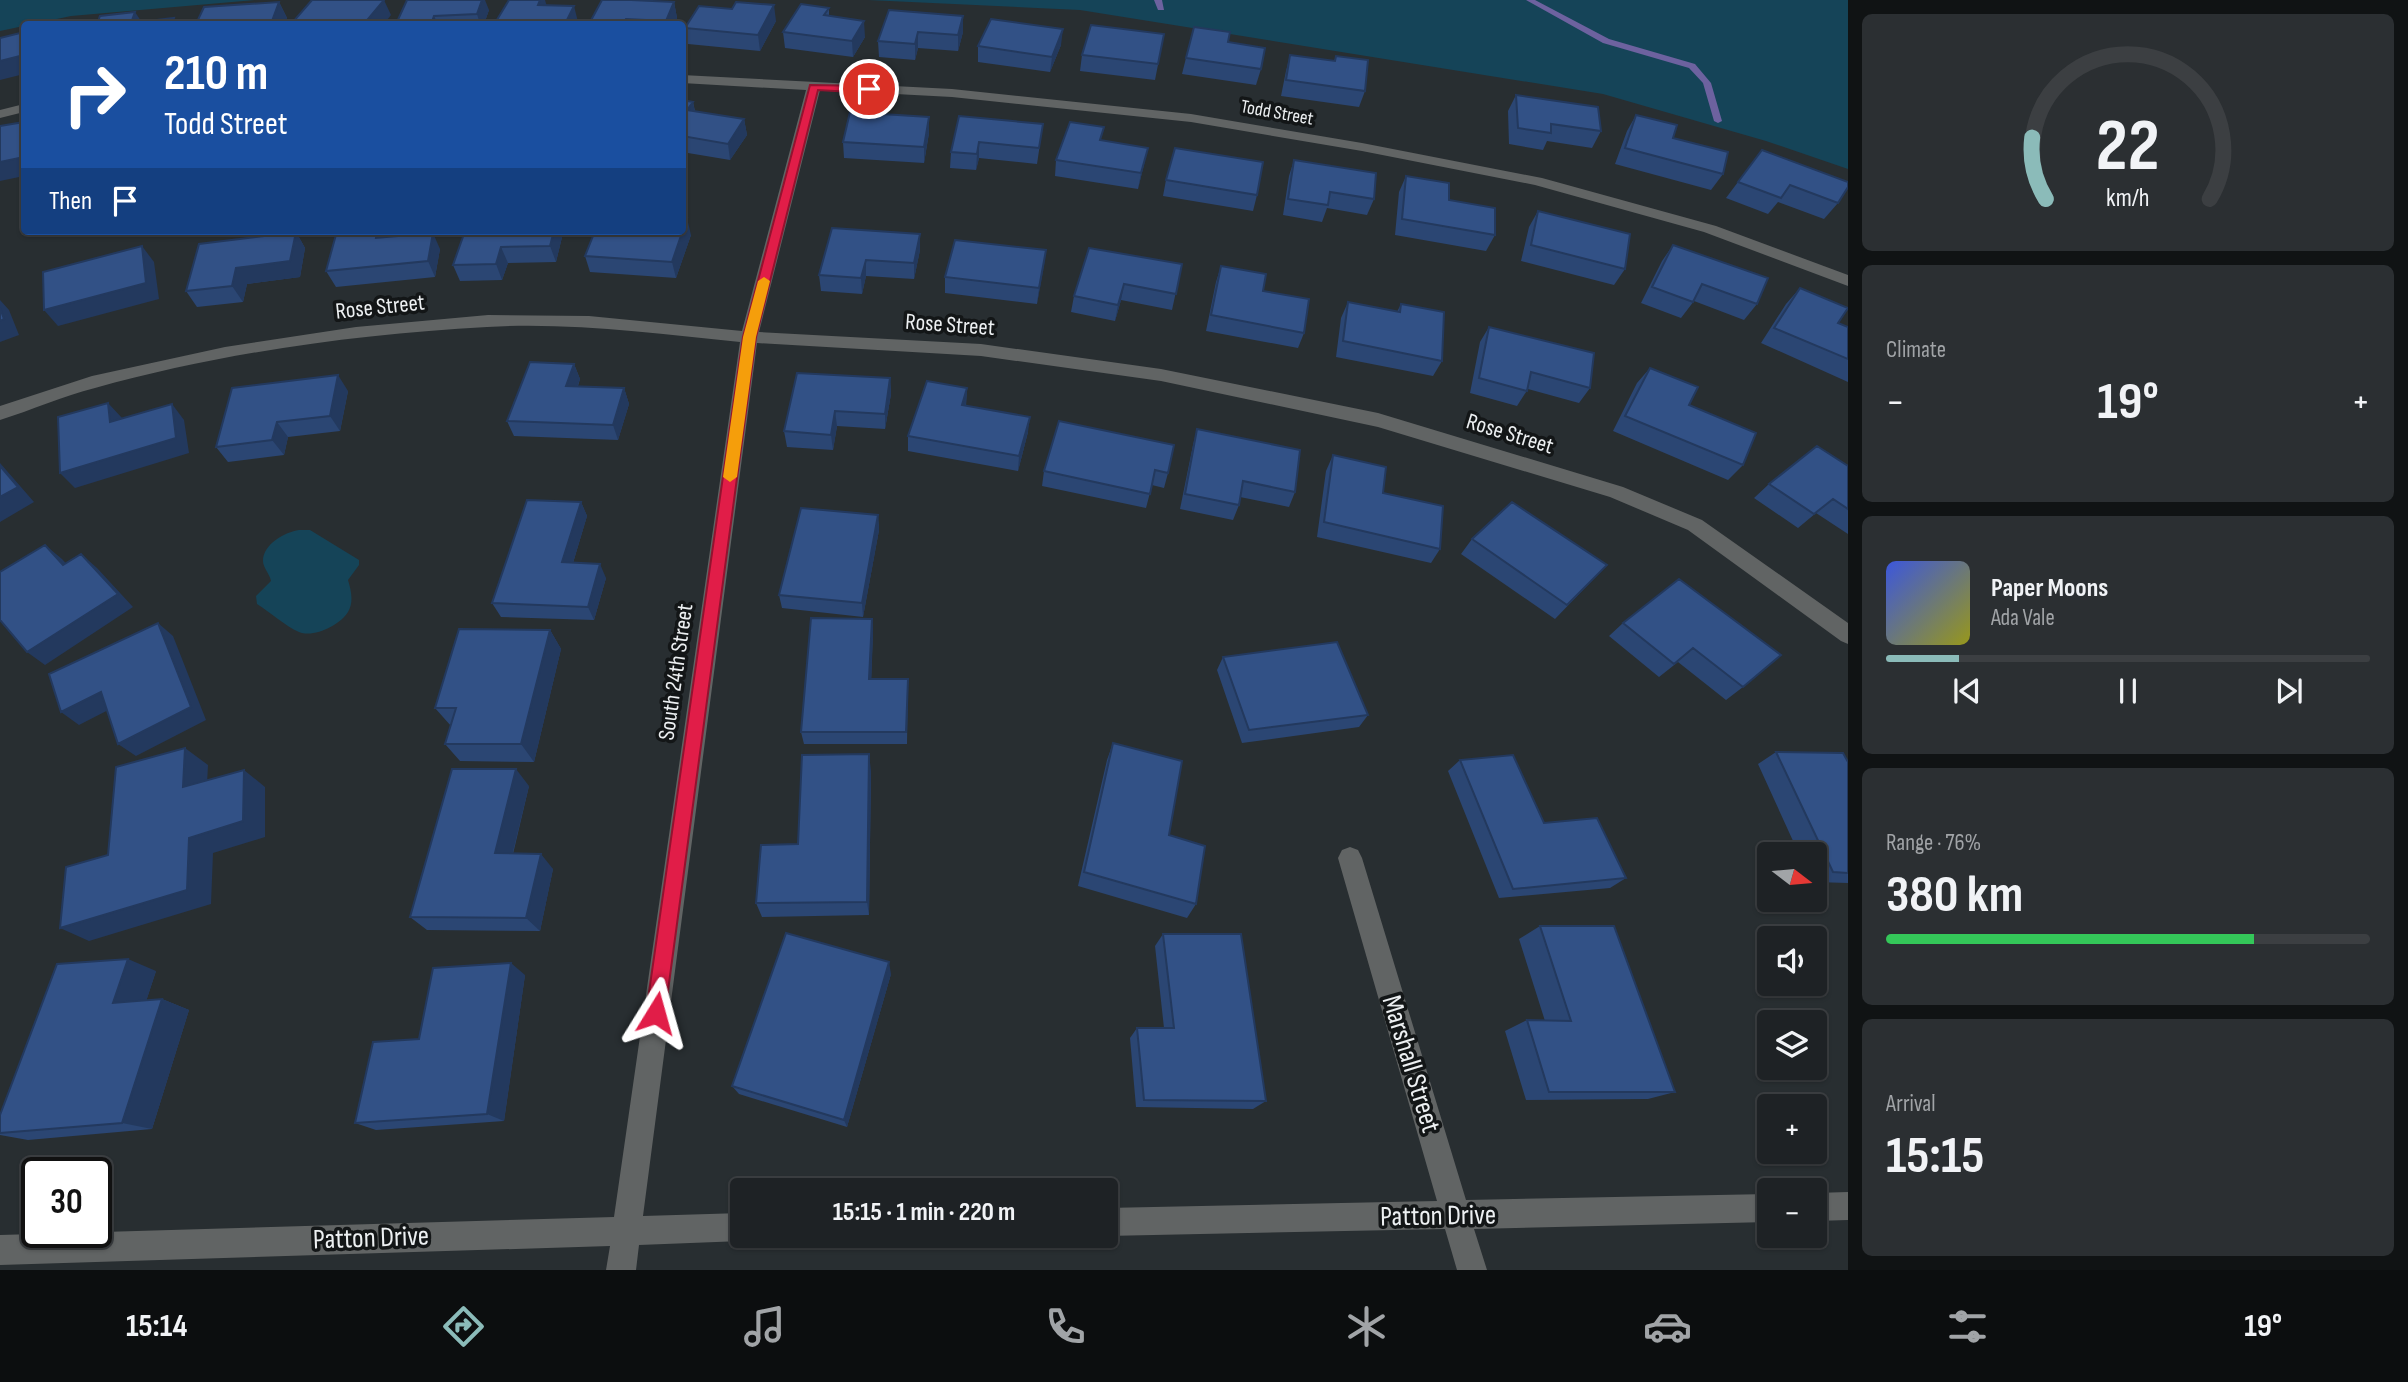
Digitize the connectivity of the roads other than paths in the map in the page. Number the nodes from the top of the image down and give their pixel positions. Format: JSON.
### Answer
{"nodes":[{"id":1,"x":686,"y":79,"type":"edge"},
{"id":2,"x":814,"y":87,"type":"junction"},
{"id":3,"x":21,"y":109,"type":"edge"},
{"id":4,"x":0,"y":114,"type":"edge"},
{"id":5,"x":1848,"y":281,"type":"edge"},
{"id":6,"x":749,"y":337,"type":"junction"},
{"id":7,"x":0,"y":413,"type":"edge"},
{"id":8,"x":1848,"y":635,"type":"edge"},
{"id":9,"x":1350,"y":858,"type":"dead end"},
{"id":10,"x":1848,"y":1206,"type":"edge"},
{"id":11,"x":1827,"y":1207,"type":"edge"},
{"id":12,"x":1757,"y":1208,"type":"edge"},
{"id":13,"x":1457,"y":1216,"type":"junction"},
{"id":14,"x":1118,"y":1222,"type":"edge"},
{"id":15,"x":730,"y":1227,"type":"edge"},
{"id":16,"x":626,"y":1229,"type":"junction"},
{"id":17,"x":0,"y":1250,"type":"edge"},
{"id":18,"x":621,"y":1270,"type":"edge"},
{"id":19,"x":1472,"y":1270,"type":"edge"}],
"edges":[{"from":1,"to":2,"type":"street","name":"Todd Street"},
{"from":2,"to":5,"type":"street","name":"Todd Street"},
{"from":2,"to":6,"type":"street","name":"South 24th Street"},
{"from":3,"to":4,"type":"street"},
{"from":6,"to":7,"type":"street","name":"Rose Street"},
{"from":6,"to":8,"type":"street","name":"Rose Street"},
{"from":6,"to":16,"type":"street","name":"South 24th Street"},
{"from":9,"to":13,"type":"street","name":"Marshall Street"},
{"from":10,"to":11,"type":"street"},
{"from":12,"to":13,"type":"street","name":"Patton Drive"},
{"from":13,"to":14,"type":"street","name":"Patton Drive"},
{"from":13,"to":19,"type":"street","name":"Marshall Street"},
{"from":15,"to":16,"type":"street","name":"Patton Drive"},
{"from":16,"to":17,"type":"street","name":"Patton Drive"},
{"from":16,"to":18,"type":"street","name":"South 24th Street"}]}
